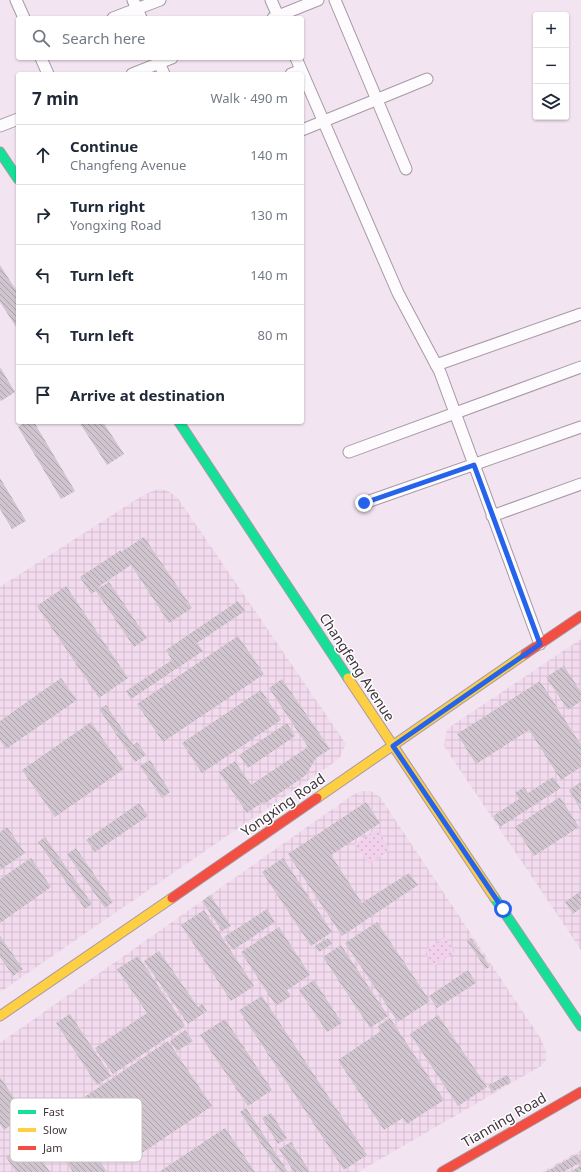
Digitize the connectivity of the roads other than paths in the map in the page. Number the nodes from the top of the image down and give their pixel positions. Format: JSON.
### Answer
{"nodes":[{"id":1,"x":16,"y":0,"type":"edge"},
{"id":2,"x":160,"y":0,"type":"edge"},
{"id":3,"x":271,"y":0,"type":"edge"},
{"id":4,"x":318,"y":0,"type":"edge"},
{"id":5,"x":335,"y":0,"type":"edge"},
{"id":6,"x":137,"y":9,"type":"edge"},
{"id":7,"x":23,"y":16,"type":"edge"},
{"id":8,"x":118,"y":16,"type":"edge"},
{"id":9,"x":276,"y":16,"type":"edge"},
{"id":10,"x":278,"y":16,"type":"edge"},
{"id":11,"x":42,"y":60,"type":"edge"},
{"id":12,"x":158,"y":60,"type":"edge"},
{"id":13,"x":297,"y":60,"type":"edge"},
{"id":14,"x":301,"y":70,"type":"joint"},
{"id":15,"x":47,"y":72,"type":"edge"},
{"id":16,"x":136,"y":72,"type":"edge"},
{"id":17,"x":163,"y":72,"type":"edge"},
{"id":18,"x":296,"y":72,"type":"edge"},
{"id":19,"x":304,"y":77,"type":"edge"},
{"id":20,"x":427,"y":79,"type":"dead end"},
{"id":21,"x":377,"y":100,"type":"junction"},
{"id":22,"x":16,"y":120,"type":"edge"},
{"id":23,"x":324,"y":121,"type":"junction"},
{"id":24,"x":0,"y":126,"type":"edge"},
{"id":25,"x":304,"y":129,"type":"edge"},
{"id":26,"x":0,"y":152,"type":"edge"},
{"id":27,"x":406,"y":169,"type":"dead end"},
{"id":28,"x":16,"y":176,"type":"edge"},
{"id":29,"x":581,"y":314,"type":"edge"},
{"id":30,"x":436,"y":364,"type":"junction"},
{"id":31,"x":581,"y":367,"type":"edge"},
{"id":32,"x":455,"y":413,"type":"junction"},
{"id":33,"x":180,"y":424,"type":"edge"},
{"id":34,"x":581,"y":427,"type":"edge"},
{"id":35,"x":349,"y":452,"type":"dead end"},
{"id":36,"x":474,"y":465,"type":"junction"},
{"id":37,"x":581,"y":484,"type":"edge"},
{"id":38,"x":364,"y":503,"type":"dead end"},
{"id":39,"x":492,"y":516,"type":"junction"},
{"id":40,"x":581,"y":616,"type":"edge"},
{"id":41,"x":540,"y":644,"type":"junction"},
{"id":42,"x":393,"y":746,"type":"junction"},
{"id":43,"x":0,"y":1016,"type":"edge"},
{"id":44,"x":581,"y":1026,"type":"edge"},
{"id":45,"x":581,"y":1092,"type":"edge"},
{"id":46,"x":442,"y":1172,"type":"edge"}],
"edges":[{"from":1,"to":7,"type":"street"},
{"from":2,"to":6,"type":"street"},
{"from":3,"to":9,"type":"street"},
{"from":4,"to":10,"type":"street"},
{"from":5,"to":21,"type":"street"},
{"from":6,"to":8,"type":"street"},
{"from":11,"to":15,"type":"street"},
{"from":12,"to":16,"type":"street"},
{"from":12,"to":17,"type":"street"},
{"from":13,"to":14,"type":"street"},
{"from":14,"to":18,"type":"street"},
{"from":19,"to":23,"type":"street"},
{"from":20,"to":21,"type":"street"},
{"from":21,"to":23,"type":"street"},
{"from":21,"to":27,"type":"street"},
{"from":22,"to":24,"type":"street"},
{"from":23,"to":25,"type":"street"},
{"from":23,"to":30,"type":"street"},
{"from":26,"to":28,"type":"street"},
{"from":29,"to":30,"type":"street"},
{"from":30,"to":32,"type":"street"},
{"from":31,"to":32,"type":"street"},
{"from":32,"to":35,"type":"street"},
{"from":32,"to":36,"type":"street"},
{"from":33,"to":42,"type":"street","name":"Changfeng Avenue"},
{"from":34,"to":36,"type":"street"},
{"from":36,"to":38,"type":"street"},
{"from":36,"to":39,"type":"street"},
{"from":37,"to":39,"type":"street"},
{"from":39,"to":41,"type":"street"},
{"from":40,"to":41,"type":"street","name":"Yongxing Road"},
{"from":41,"to":42,"type":"street","name":"Yongxing Road"},
{"from":42,"to":43,"type":"street","name":"Yongxing Road"},
{"from":42,"to":44,"type":"street","name":"Changfeng Avenue"},
{"from":45,"to":46,"type":"street","name":"Tianning Road"}]}
